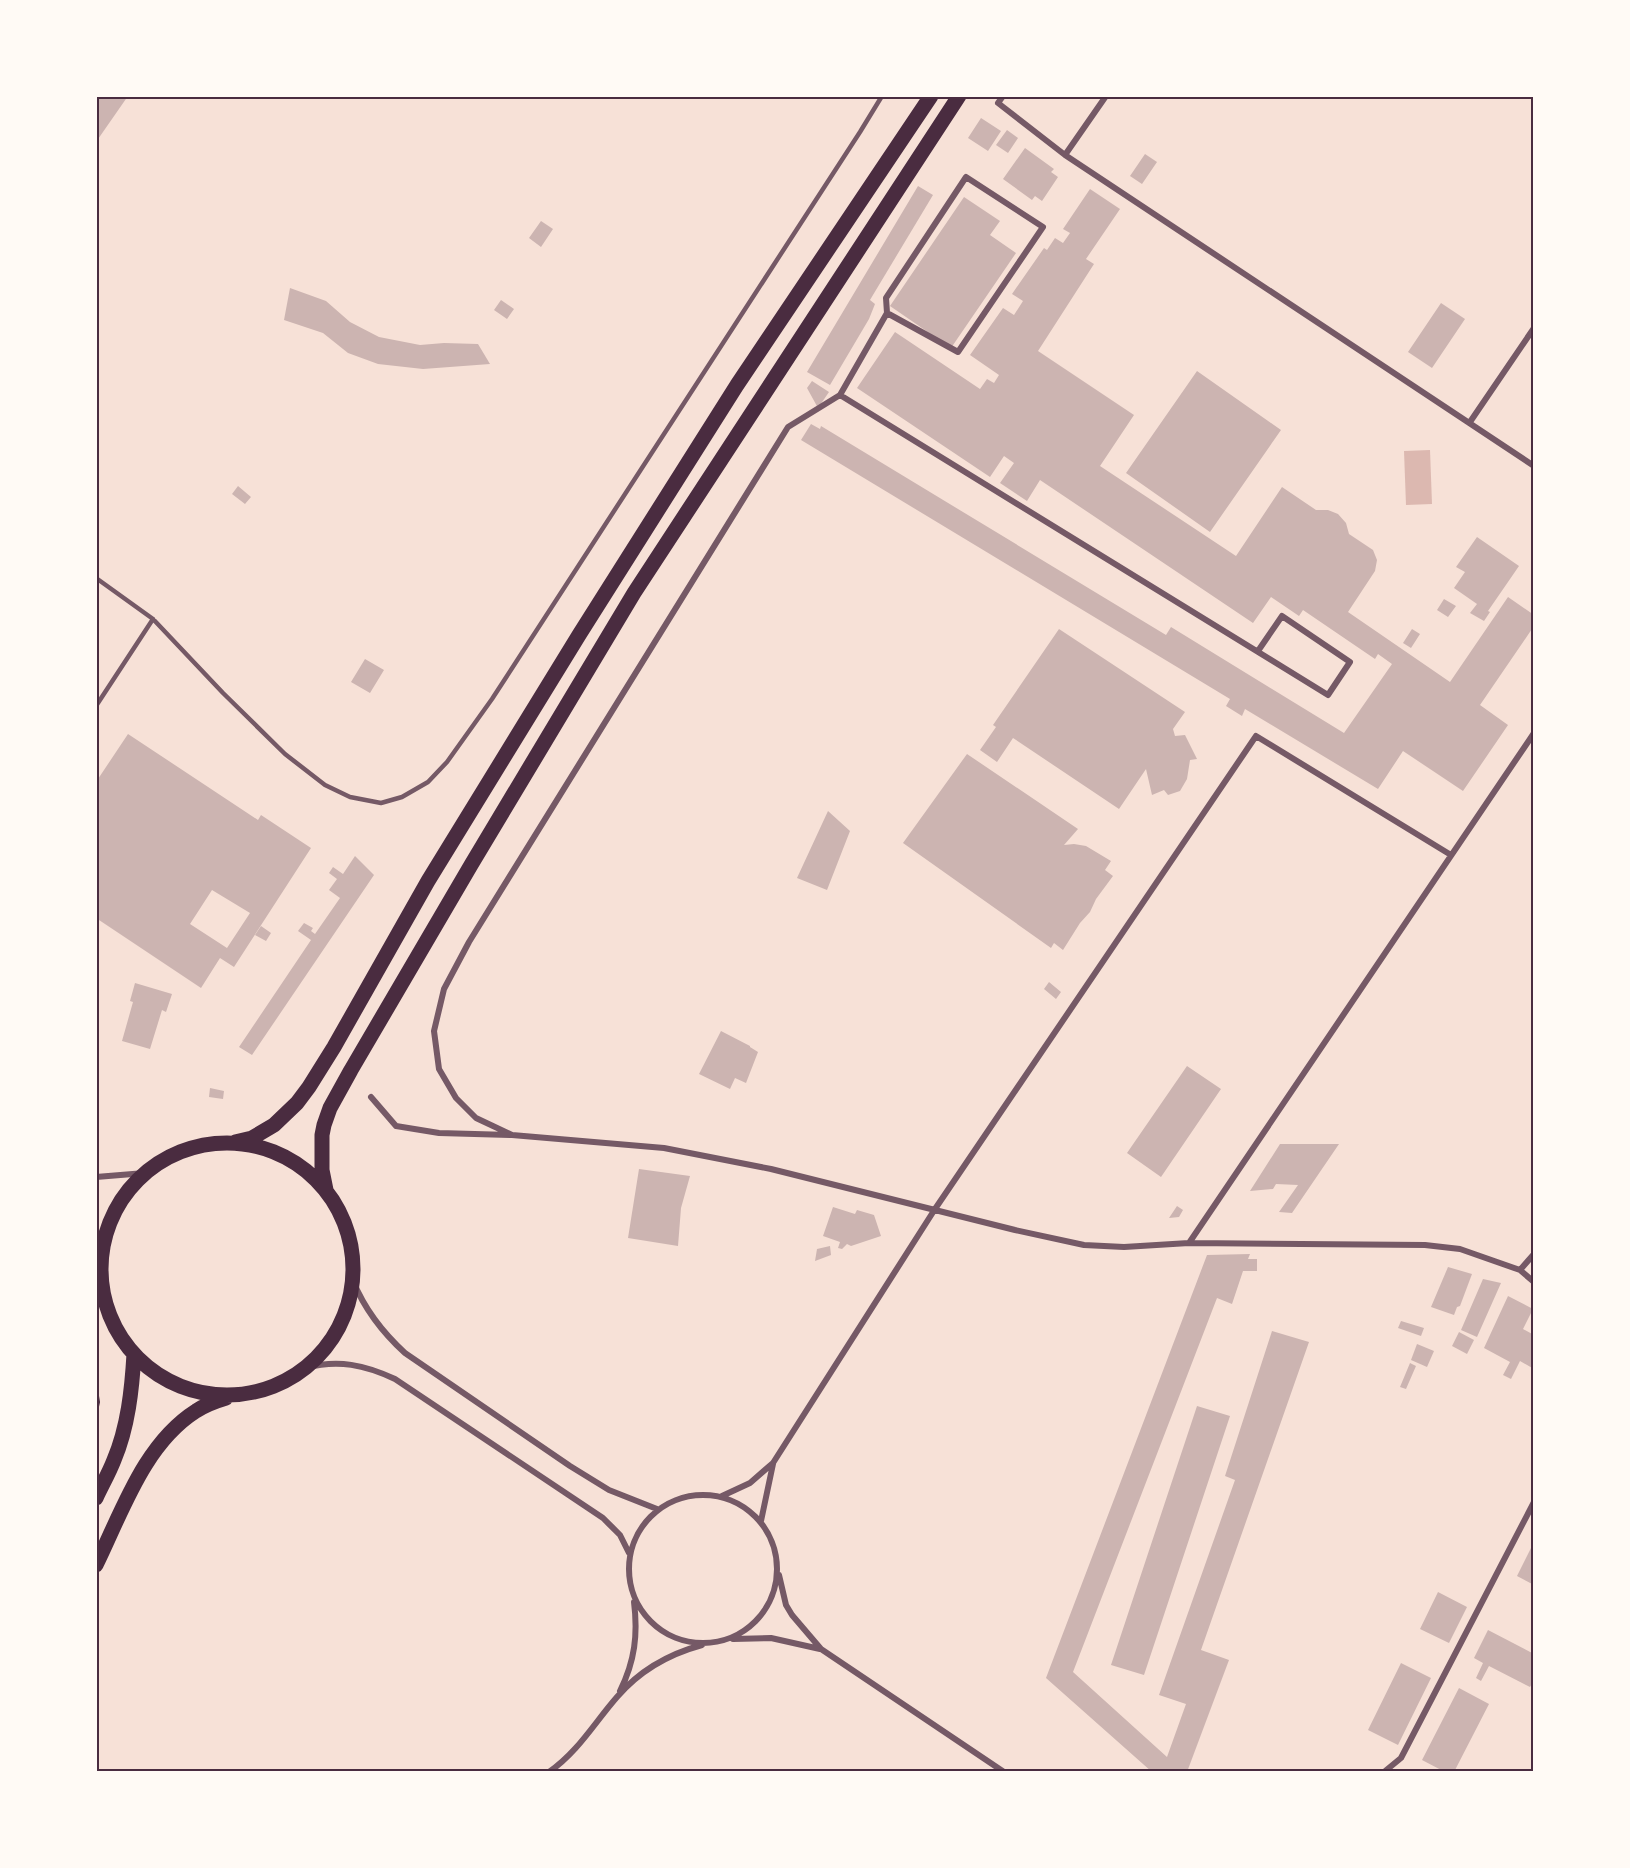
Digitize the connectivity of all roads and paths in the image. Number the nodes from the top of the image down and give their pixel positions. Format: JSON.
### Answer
{"nodes":[{"id":1,"x":882,"y":96,"type":"edge"},
{"id":2,"x":931,"y":96,"type":"edge"},
{"id":3,"x":959,"y":96,"type":"edge"},
{"id":4,"x":1003,"y":96,"type":"edge"},
{"id":5,"x":1106,"y":96,"type":"edge"},
{"id":6,"x":1065,"y":155,"type":"junction"},
{"id":7,"x":887,"y":314,"type":"junction"},
{"id":8,"x":1534,"y":328,"type":"edge"},
{"id":9,"x":840,"y":395,"type":"junction"},
{"id":10,"x":1470,"y":422,"type":"junction"},
{"id":11,"x":1534,"y":466,"type":"edge"},
{"id":12,"x":96,"y":578,"type":"edge"},
{"id":13,"x":153,"y":619,"type":"junction"},
{"id":14,"x":1257,"y":651,"type":"junction"},
{"id":15,"x":96,"y":706,"type":"edge"},
{"id":16,"x":1534,"y":733,"type":"edge"},
{"id":17,"x":1451,"y":855,"type":"junction"},
{"id":18,"x":371,"y":1097,"type":"dead end"},
{"id":19,"x":512,"y":1135,"type":"junction"},
{"id":20,"x":235,"y":1142,"type":"junction"},
{"id":21,"x":145,"y":1173,"type":"junction"},
{"id":22,"x":96,"y":1177,"type":"edge"},
{"id":23,"x":326,"y":1190,"type":"junction"},
{"id":24,"x":935,"y":1209,"type":"junction"},
{"id":25,"x":1189,"y":1243,"type":"junction"},
{"id":26,"x":1534,"y":1254,"type":"edge"},
{"id":27,"x":98,"y":1266,"type":"edge"},
{"id":28,"x":1520,"y":1270,"type":"junction"},
{"id":29,"x":353,"y":1281,"type":"junction"},
{"id":30,"x":1534,"y":1282,"type":"edge"},
{"id":31,"x":134,"y":1354,"type":"junction"},
{"id":32,"x":306,"y":1368,"type":"junction"},
{"id":33,"x":96,"y":1390,"type":"edge"},
{"id":34,"x":232,"y":1396,"type":"junction"},
{"id":35,"x":96,"y":1411,"type":"edge"},
{"id":36,"x":773,"y":1463,"type":"junction"},
{"id":37,"x":722,"y":1496,"type":"junction"},
{"id":38,"x":96,"y":1498,"type":"edge"},
{"id":39,"x":1534,"y":1502,"type":"edge"},
{"id":40,"x":657,"y":1509,"type":"junction"},
{"id":41,"x":761,"y":1521,"type":"junction"},
{"id":42,"x":629,"y":1553,"type":"junction"},
{"id":43,"x":778,"y":1564,"type":"junction"},
{"id":44,"x":96,"y":1565,"type":"edge"},
{"id":45,"x":633,"y":1597,"type":"junction"},
{"id":46,"x":730,"y":1639,"type":"junction"},
{"id":47,"x":706,"y":1644,"type":"junction"},
{"id":48,"x":820,"y":1649,"type":"junction"},
{"id":49,"x":617,"y":1697,"type":"junction"},
{"id":50,"x":549,"y":1772,"type":"edge"},
{"id":51,"x":1004,"y":1772,"type":"edge"},
{"id":52,"x":1384,"y":1772,"type":"edge"}],
"edges":[{"from":1,"to":13,"type":"lane"},
{"from":2,"to":20,"type":"main road"},
{"from":3,"to":23,"type":"main road"},
{"from":4,"to":6,"type":"street"},
{"from":5,"to":6,"type":"street"},
{"from":6,"to":10,"type":"street"},
{"from":7,"to":7,"type":"street"},
{"from":7,"to":9,"type":"street"},
{"from":8,"to":10,"type":"street"},
{"from":9,"to":14,"type":"street"},
{"from":9,"to":19,"type":"street"},
{"from":10,"to":11,"type":"street"},
{"from":12,"to":13,"type":"lane"},
{"from":13,"to":15,"type":"lane"},
{"from":14,"to":14,"type":"street"},
{"from":16,"to":17,"type":"street"},
{"from":17,"to":24,"type":"street"},
{"from":17,"to":25,"type":"street"},
{"from":18,"to":19,"type":"street"},
{"from":19,"to":24,"type":"street"},
{"from":20,"to":21,"type":"main road"},
{"from":20,"to":23,"type":"main road"},
{"from":21,"to":22,"type":"street"},
{"from":21,"to":27,"type":"main road"},
{"from":23,"to":29,"type":"main road"},
{"from":24,"to":25,"type":"street"},
{"from":24,"to":36,"type":"street"},
{"from":25,"to":28,"type":"street"},
{"from":26,"to":28,"type":"street"},
{"from":27,"to":31,"type":"main road"},
{"from":28,"to":30,"type":"street"},
{"from":29,"to":32,"type":"main road"},
{"from":29,"to":40,"type":"street"},
{"from":31,"to":34,"type":"main road"},
{"from":31,"to":38,"type":"main road"},
{"from":32,"to":34,"type":"main road"},
{"from":32,"to":42,"type":"street"},
{"from":33,"to":35,"type":"path"},
{"from":34,"to":44,"type":"main road"},
{"from":36,"to":37,"type":"street"},
{"from":36,"to":41,"type":"street"},
{"from":37,"to":40,"type":"street"},
{"from":37,"to":41,"type":"street"},
{"from":39,"to":52,"type":"street"},
{"from":40,"to":42,"type":"street"},
{"from":41,"to":43,"type":"street"},
{"from":42,"to":45,"type":"street"},
{"from":43,"to":46,"type":"street"},
{"from":43,"to":48,"type":"street"},
{"from":45,"to":47,"type":"street"},
{"from":45,"to":49,"type":"street"},
{"from":46,"to":47,"type":"street"},
{"from":46,"to":48,"type":"street"},
{"from":47,"to":49,"type":"street"},
{"from":48,"to":51,"type":"street"},
{"from":49,"to":50,"type":"street"}]}
